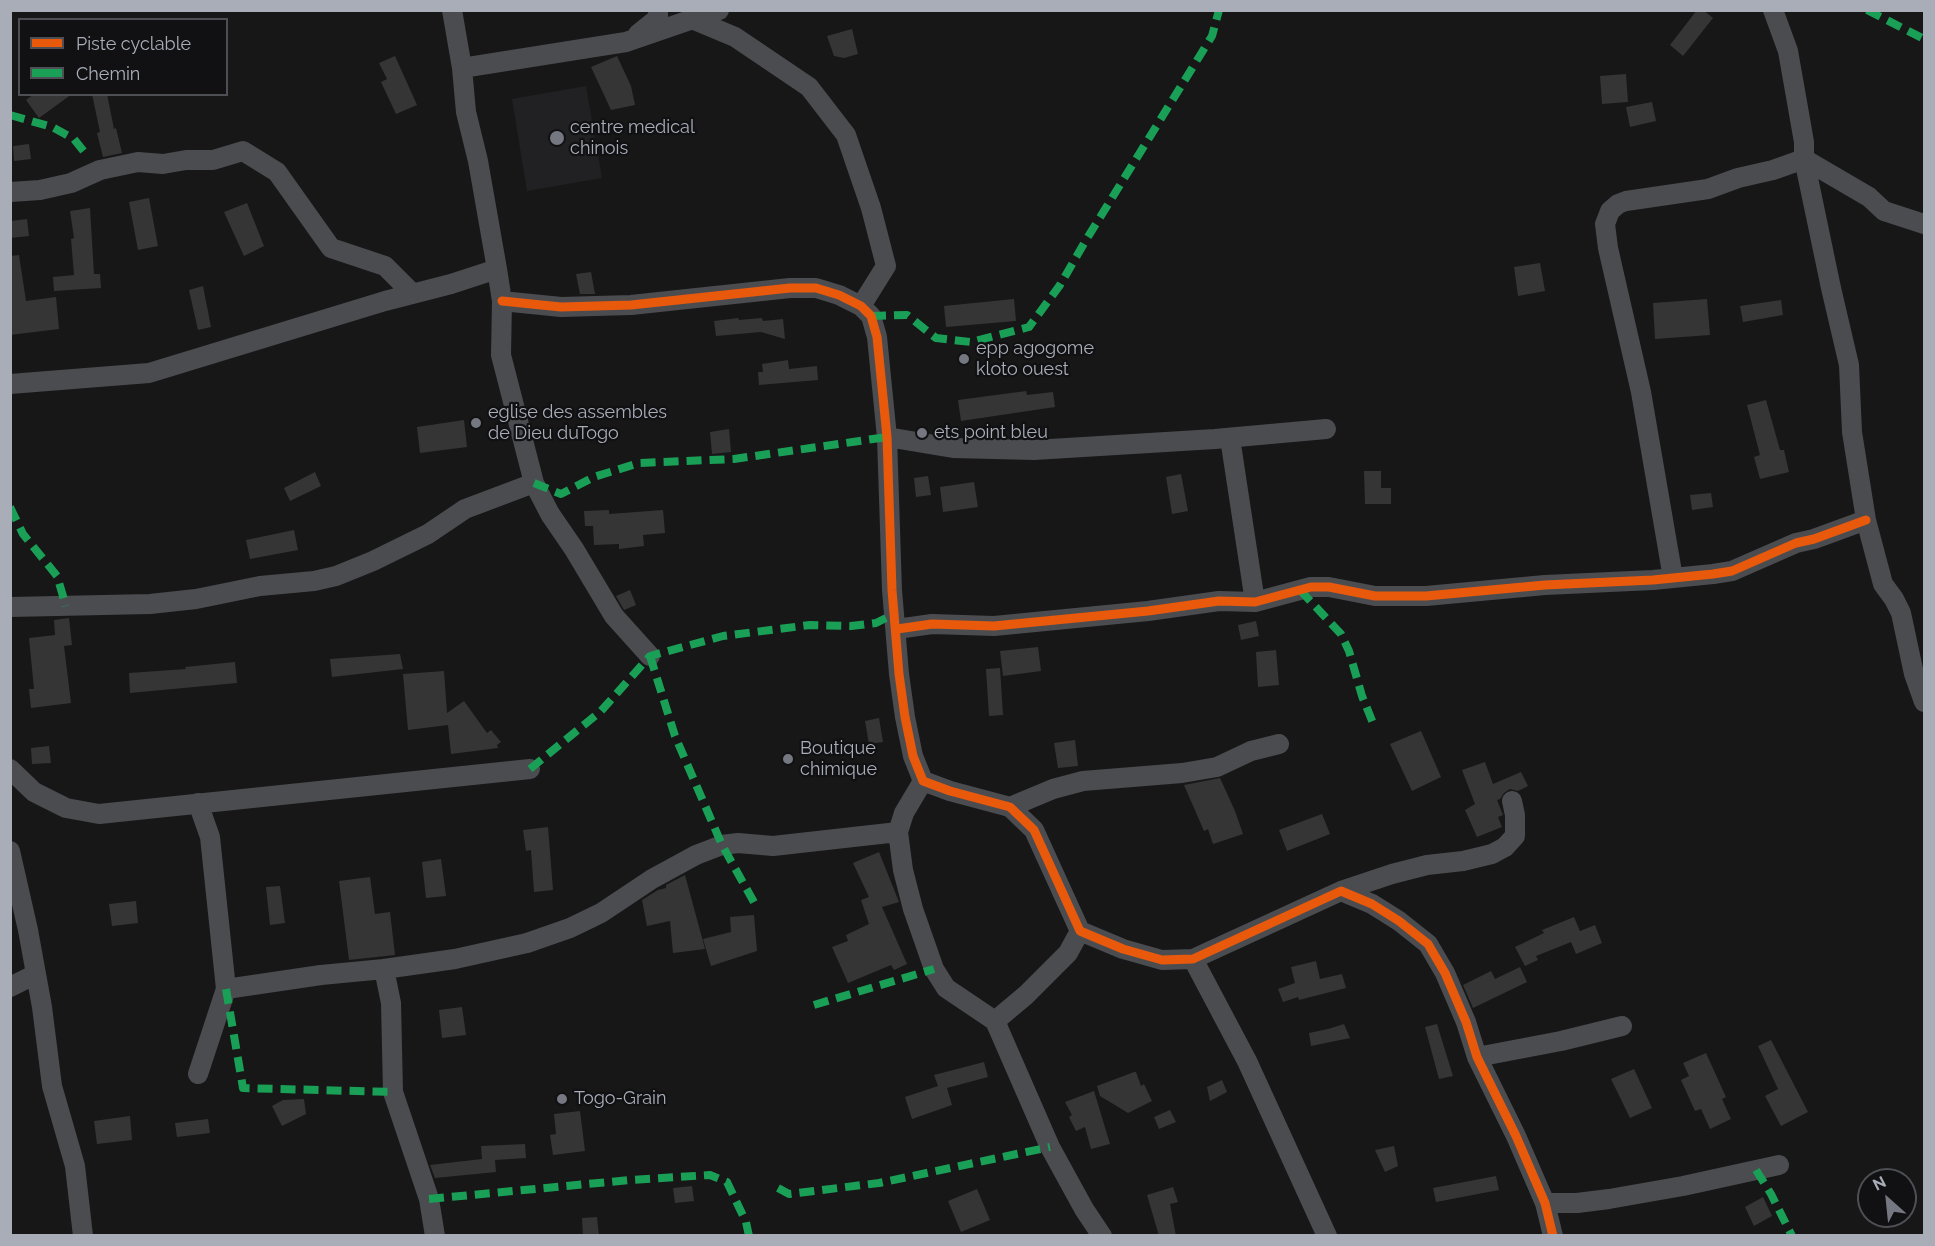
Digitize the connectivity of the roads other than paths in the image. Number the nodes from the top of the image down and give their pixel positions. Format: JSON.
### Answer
{"nodes":[{"id":1,"x":452,"y":10,"type":"edge"},
{"id":2,"x":658,"y":10,"type":"edge"},
{"id":3,"x":719,"y":10,"type":"edge"},
{"id":4,"x":1773,"y":10,"type":"edge"},
{"id":5,"x":692,"y":19,"type":"junction"},
{"id":6,"x":626,"y":42,"type":"junction"},
{"id":7,"x":462,"y":68,"type":"junction"},
{"id":8,"x":1804,"y":159,"type":"junction"},
{"id":9,"x":10,"y":192,"type":"edge"},
{"id":10,"x":1924,"y":224,"type":"edge"},
{"id":11,"x":497,"y":269,"type":"junction"},
{"id":12,"x":412,"y":294,"type":"junction"},
{"id":13,"x":502,"y":300,"type":"junction"},
{"id":14,"x":861,"y":306,"type":"junction"},
{"id":15,"x":10,"y":384,"type":"edge"},
{"id":16,"x":1326,"y":429,"type":"dead end"},
{"id":17,"x":887,"y":437,"type":"junction"},
{"id":18,"x":1230,"y":438,"type":"junction"},
{"id":19,"x":534,"y":483,"type":"junction"},
{"id":20,"x":1866,"y":520,"type":"junction"},
{"id":21,"x":1674,"y":578,"type":"junction"},
{"id":22,"x":1255,"y":602,"type":"junction"},
{"id":23,"x":10,"y":607,"type":"edge"},
{"id":24,"x":897,"y":629,"type":"junction"},
{"id":25,"x":650,"y":656,"type":"dead end"},
{"id":26,"x":1924,"y":702,"type":"edge"},
{"id":27,"x":1279,"y":744,"type":"dead end"},
{"id":28,"x":10,"y":769,"type":"edge"},
{"id":29,"x":530,"y":769,"type":"dead end"},
{"id":30,"x":923,"y":781,"type":"junction"},
{"id":31,"x":1512,"y":801,"type":"dead end"},
{"id":32,"x":198,"y":803,"type":"junction"},
{"id":33,"x":1010,"y":807,"type":"junction"},
{"id":34,"x":898,"y":832,"type":"junction"},
{"id":35,"x":10,"y":851,"type":"edge"},
{"id":36,"x":1341,"y":891,"type":"junction"},
{"id":37,"x":1080,"y":931,"type":"junction"},
{"id":38,"x":1193,"y":959,"type":"junction"},
{"id":39,"x":384,"y":969,"type":"junction"},
{"id":40,"x":36,"y":974,"type":"junction"},
{"id":41,"x":10,"y":987,"type":"edge"},
{"id":42,"x":226,"y":989,"type":"junction"},
{"id":43,"x":995,"y":1021,"type":"junction"},
{"id":44,"x":1622,"y":1026,"type":"dead end"},
{"id":45,"x":1477,"y":1057,"type":"junction"},
{"id":46,"x":198,"y":1074,"type":"dead end"},
{"id":47,"x":1779,"y":1165,"type":"dead end"},
{"id":48,"x":1545,"y":1203,"type":"junction"},
{"id":49,"x":82,"y":1236,"type":"edge"},
{"id":50,"x":435,"y":1236,"type":"edge"},
{"id":51,"x":1102,"y":1236,"type":"edge"},
{"id":52,"x":1327,"y":1236,"type":"edge"},
{"id":53,"x":1553,"y":1236,"type":"edge"}],
"edges":[{"from":1,"to":7,"type":"street"},
{"from":2,"to":6,"type":"street"},
{"from":3,"to":5,"type":"street"},
{"from":4,"to":8,"type":"street"},
{"from":5,"to":6,"type":"street"},
{"from":5,"to":14,"type":"street"},
{"from":6,"to":7,"type":"street"},
{"from":7,"to":11,"type":"street"},
{"from":8,"to":10,"type":"street"},
{"from":8,"to":20,"type":"street"},
{"from":8,"to":21,"type":"street"},
{"from":9,"to":12,"type":"street"},
{"from":11,"to":12,"type":"street"},
{"from":11,"to":13,"type":"street"},
{"from":12,"to":15,"type":"street"},
{"from":13,"to":14,"type":"street"},
{"from":13,"to":19,"type":"street"},
{"from":14,"to":17,"type":"street"},
{"from":16,"to":18,"type":"street"},
{"from":17,"to":18,"type":"street"},
{"from":17,"to":24,"type":"street"},
{"from":18,"to":22,"type":"street"},
{"from":19,"to":23,"type":"street"},
{"from":19,"to":25,"type":"street"},
{"from":20,"to":21,"type":"street"},
{"from":20,"to":26,"type":"street"},
{"from":21,"to":22,"type":"street"},
{"from":22,"to":24,"type":"street"},
{"from":24,"to":30,"type":"street"},
{"from":27,"to":33,"type":"street"},
{"from":28,"to":32,"type":"street"},
{"from":29,"to":32,"type":"street"},
{"from":30,"to":33,"type":"street"},
{"from":30,"to":34,"type":"street"},
{"from":31,"to":36,"type":"street"},
{"from":32,"to":42,"type":"street"},
{"from":33,"to":37,"type":"street"},
{"from":34,"to":39,"type":"street"},
{"from":34,"to":43,"type":"street"},
{"from":35,"to":40,"type":"street"},
{"from":36,"to":38,"type":"street"},
{"from":36,"to":45,"type":"street"},
{"from":37,"to":38,"type":"street"},
{"from":37,"to":43,"type":"street"},
{"from":38,"to":52,"type":"street"},
{"from":39,"to":42,"type":"street"},
{"from":39,"to":50,"type":"street"},
{"from":40,"to":41,"type":"street"},
{"from":40,"to":49,"type":"street"},
{"from":42,"to":46,"type":"street"},
{"from":43,"to":51,"type":"street"},
{"from":44,"to":45,"type":"street"},
{"from":45,"to":48,"type":"street"},
{"from":47,"to":48,"type":"street"},
{"from":48,"to":53,"type":"street"}]}
